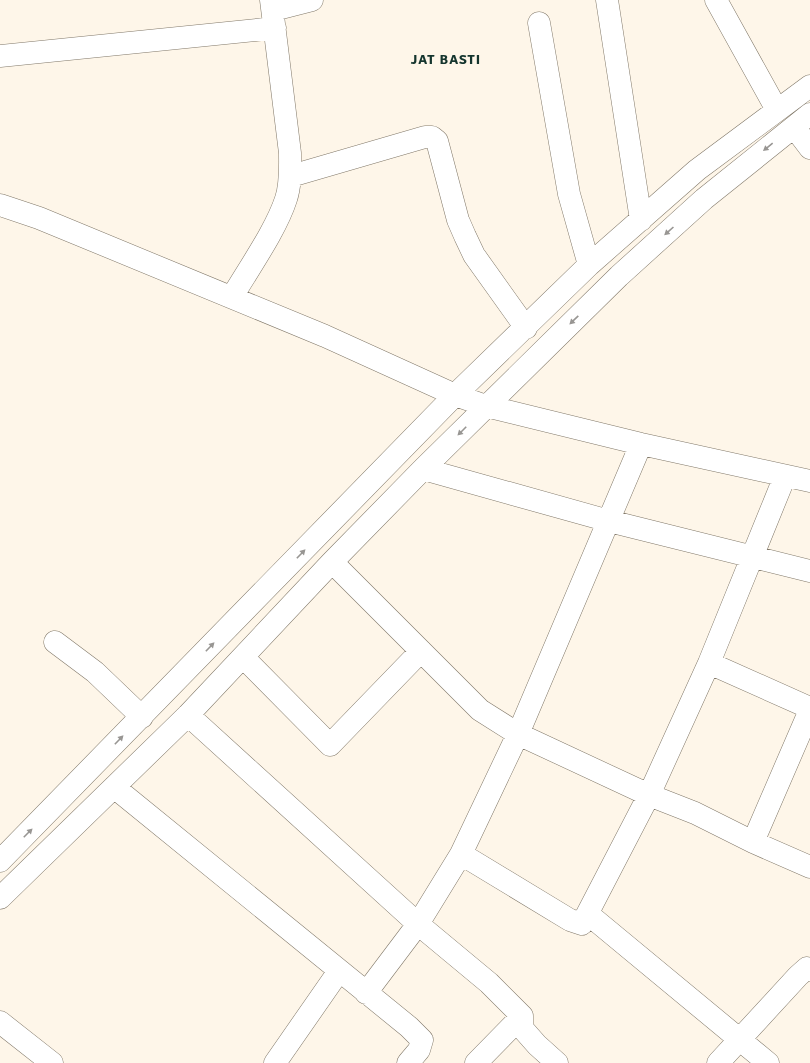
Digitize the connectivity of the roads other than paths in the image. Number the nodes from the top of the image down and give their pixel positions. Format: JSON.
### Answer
{"nodes":[{"id":1,"x":312,"y":0,"type":"edge"},
{"id":2,"x":607,"y":0,"type":"edge"},
{"id":3,"x":716,"y":0,"type":"edge"},
{"id":4,"x":273,"y":13,"type":"edge"},
{"id":5,"x":539,"y":24,"type":"dead end"},
{"id":6,"x":0,"y":56,"type":"edge"},
{"id":7,"x":810,"y":86,"type":"edge"},
{"id":8,"x":777,"y":110,"type":"junction"},
{"id":9,"x":802,"y":120,"type":"edge"},
{"id":10,"x":810,"y":148,"type":"edge"},
{"id":11,"x":291,"y":176,"type":"junction"},
{"id":12,"x":0,"y":205,"type":"edge"},
{"id":13,"x":641,"y":220,"type":"junction"},
{"id":14,"x":589,"y":265,"type":"junction"},
{"id":15,"x":232,"y":297,"type":"junction"},
{"id":16,"x":526,"y":328,"type":"junction"},
{"id":17,"x":455,"y":396,"type":"junction"},
{"id":18,"x":486,"y":406,"type":"junction"},
{"id":19,"x":641,"y":444,"type":"junction"},
{"id":20,"x":423,"y":469,"type":"junction"},
{"id":21,"x":785,"y":476,"type":"junction"},
{"id":22,"x":810,"y":481,"type":"edge"},
{"id":23,"x":609,"y":521,"type":"junction"},
{"id":24,"x":751,"y":557,"type":"junction"},
{"id":25,"x":332,"y":562,"type":"junction"},
{"id":26,"x":810,"y":571,"type":"edge"},
{"id":27,"x":55,"y":642,"type":"dead end"},
{"id":28,"x":422,"y":651,"type":"junction"},
{"id":29,"x":243,"y":657,"type":"junction"},
{"id":30,"x":709,"y":663,"type":"junction"},
{"id":31,"x":810,"y":709,"type":"edge"},
{"id":32,"x":188,"y":715,"type":"junction"},
{"id":33,"x":142,"y":717,"type":"junction"},
{"id":34,"x":518,"y":734,"type":"junction"},
{"id":35,"x":805,"y":736,"type":"edge"},
{"id":36,"x":114,"y":787,"type":"junction"},
{"id":37,"x":649,"y":794,"type":"junction"},
{"id":38,"x":752,"y":842,"type":"junction"},
{"id":39,"x":461,"y":854,"type":"junction"},
{"id":40,"x":0,"y":860,"type":"edge"},
{"id":41,"x":810,"y":867,"type":"edge"},
{"id":42,"x":0,"y":898,"type":"edge"},
{"id":43,"x":588,"y":914,"type":"junction"},
{"id":44,"x":418,"y":924,"type":"junction"},
{"id":45,"x":810,"y":970,"type":"edge"},
{"id":46,"x":339,"y":971,"type":"junction"},
{"id":47,"x":366,"y":993,"type":"junction"},
{"id":48,"x":522,"y":1016,"type":"junction"},
{"id":49,"x":0,"y":1022,"type":"edge"},
{"id":50,"x":740,"y":1040,"type":"junction"},
{"id":51,"x":52,"y":1063,"type":"edge"},
{"id":52,"x":275,"y":1063,"type":"edge"},
{"id":53,"x":408,"y":1063,"type":"edge"},
{"id":54,"x":476,"y":1063,"type":"edge"},
{"id":55,"x":557,"y":1063,"type":"edge"},
{"id":56,"x":718,"y":1063,"type":"edge"},
{"id":57,"x":768,"y":1063,"type":"edge"}],
"edges":[{"from":1,"to":4,"type":"street"},
{"from":2,"to":13,"type":"street"},
{"from":3,"to":8,"type":"street"},
{"from":4,"to":6,"type":"street"},
{"from":4,"to":11,"type":"street"},
{"from":5,"to":14,"type":"street"},
{"from":7,"to":8,"type":"street"},
{"from":8,"to":13,"type":"street"},
{"from":9,"to":10,"type":"street"},
{"from":9,"to":18,"type":"street","one_way":true},
{"from":11,"to":15,"type":"street"},
{"from":11,"to":16,"type":"street"},
{"from":12,"to":15,"type":"street"},
{"from":13,"to":14,"type":"street"},
{"from":14,"to":16,"type":"street"},
{"from":15,"to":17,"type":"street"},
{"from":16,"to":17,"type":"street"},
{"from":17,"to":18,"type":"street"},
{"from":33,"to":17,"type":"street","one_way":true},
{"from":18,"to":19,"type":"street"},
{"from":18,"to":20,"type":"street","one_way":true},
{"from":19,"to":21,"type":"street"},
{"from":19,"to":23,"type":"street"},
{"from":20,"to":23,"type":"street"},
{"from":20,"to":25,"type":"street"},
{"from":21,"to":22,"type":"street"},
{"from":21,"to":24,"type":"street"},
{"from":23,"to":24,"type":"street"},
{"from":23,"to":34,"type":"street"},
{"from":24,"to":26,"type":"street"},
{"from":24,"to":30,"type":"street"},
{"from":25,"to":28,"type":"street"},
{"from":25,"to":29,"type":"street"},
{"from":27,"to":33,"type":"street"},
{"from":28,"to":29,"type":"street"},
{"from":28,"to":34,"type":"street"},
{"from":29,"to":32,"type":"street"},
{"from":30,"to":31,"type":"street"},
{"from":30,"to":37,"type":"street"},
{"from":31,"to":35,"type":"street"},
{"from":32,"to":36,"type":"street"},
{"from":32,"to":44,"type":"street"},
{"from":40,"to":33,"type":"street","one_way":true},
{"from":34,"to":37,"type":"street"},
{"from":34,"to":39,"type":"street"},
{"from":35,"to":38,"type":"street"},
{"from":36,"to":42,"type":"street"},
{"from":36,"to":46,"type":"street"},
{"from":37,"to":38,"type":"street"},
{"from":37,"to":43,"type":"street"},
{"from":38,"to":41,"type":"street"},
{"from":39,"to":43,"type":"street"},
{"from":39,"to":44,"type":"street"},
{"from":43,"to":50,"type":"street"},
{"from":44,"to":47,"type":"street"},
{"from":44,"to":48,"type":"street"},
{"from":45,"to":50,"type":"street"},
{"from":46,"to":47,"type":"street"},
{"from":46,"to":52,"type":"street"},
{"from":47,"to":53,"type":"street"},
{"from":48,"to":54,"type":"street"},
{"from":48,"to":55,"type":"street"},
{"from":49,"to":51,"type":"street"},
{"from":50,"to":56,"type":"street"},
{"from":50,"to":57,"type":"street"}]}
